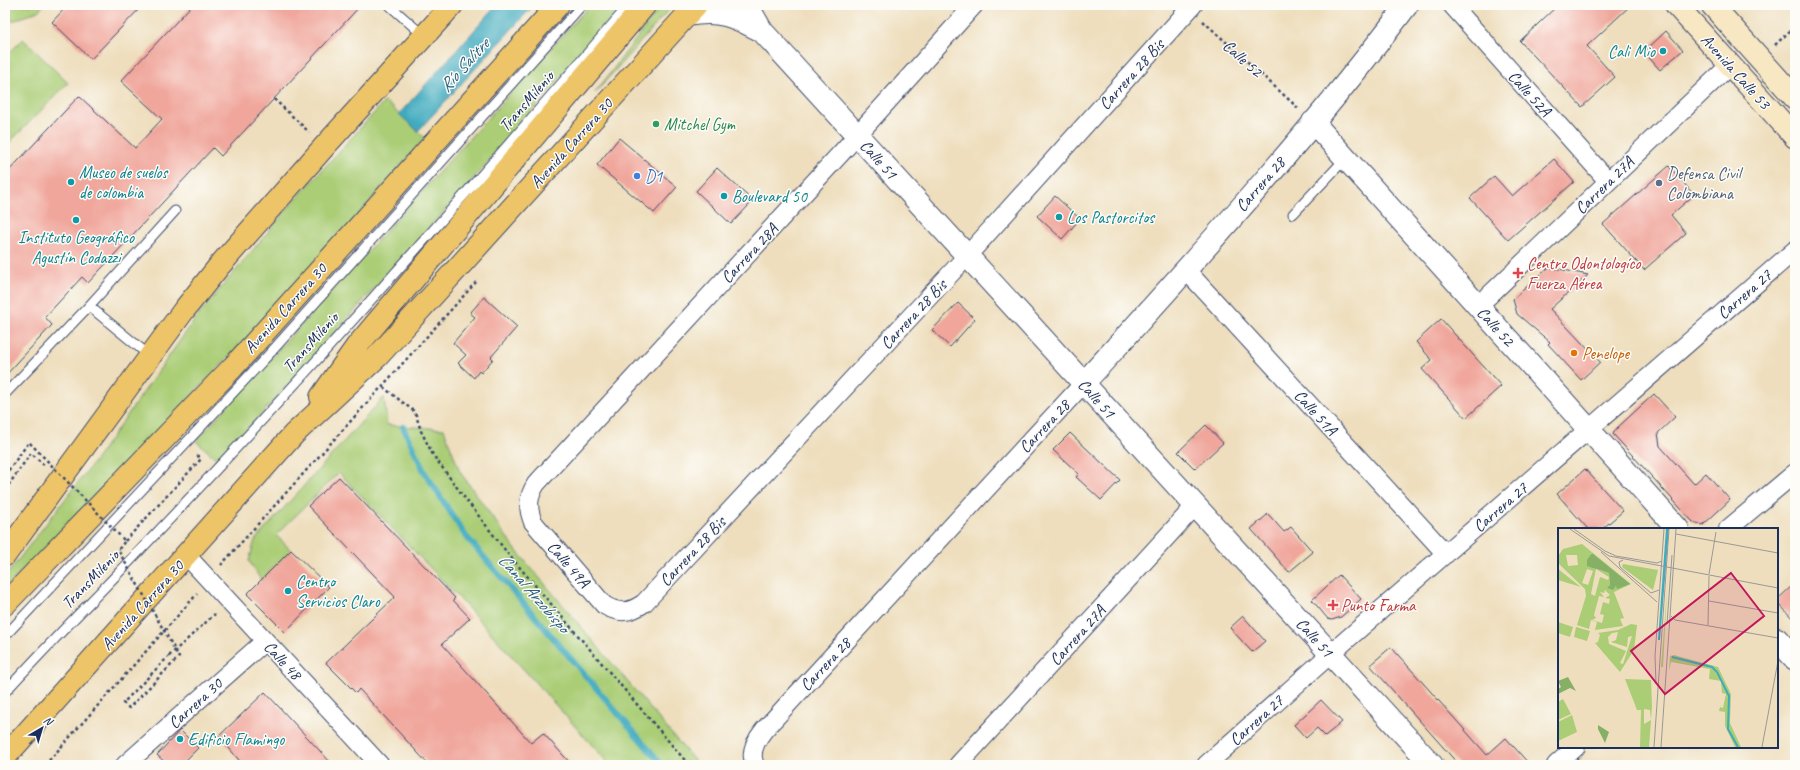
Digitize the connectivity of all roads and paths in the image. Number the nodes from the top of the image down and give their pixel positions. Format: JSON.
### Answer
{"nodes":[{"id":1,"x":389,"y":5,"type":"edge"},
{"id":2,"x":452,"y":5,"type":"edge"},
{"id":3,"x":558,"y":5,"type":"edge"},
{"id":4,"x":582,"y":5,"type":"edge"},
{"id":5,"x":629,"y":5,"type":"edge"},
{"id":6,"x":645,"y":5,"type":"edge"},
{"id":7,"x":747,"y":5,"type":"edge"},
{"id":8,"x":974,"y":5,"type":"edge"},
{"id":9,"x":1407,"y":5,"type":"edge"},
{"id":10,"x":1452,"y":5,"type":"edge"},
{"id":11,"x":1676,"y":5,"type":"edge"},
{"id":12,"x":1712,"y":5,"type":"edge"},
{"id":13,"x":1191,"y":7,"type":"edge"},
{"id":14,"x":692,"y":10,"type":"edge"},
{"id":15,"x":1795,"y":26,"type":"edge"},
{"id":16,"x":762,"y":31,"type":"junction"},
{"id":17,"x":424,"y":36,"type":"junction"},
{"id":18,"x":1760,"y":59,"type":"junction"},
{"id":19,"x":1730,"y":65,"type":"junction"},
{"id":20,"x":1795,"y":98,"type":"edge"},
{"id":21,"x":274,"y":99,"type":"dead end"},
{"id":22,"x":1308,"y":116,"type":"junction"},
{"id":23,"x":857,"y":135,"type":"junction"},
{"id":24,"x":1795,"y":137,"type":"edge"},
{"id":25,"x":324,"y":147,"type":"junction"},
{"id":26,"x":1346,"y":158,"type":"junction"},
{"id":27,"x":1608,"y":181,"type":"junction"},
{"id":28,"x":176,"y":211,"type":"dead end"},
{"id":29,"x":1293,"y":214,"type":"dead end"},
{"id":30,"x":1795,"y":250,"type":"edge"},
{"id":31,"x":967,"y":256,"type":"junction"},
{"id":32,"x":1186,"y":270,"type":"junction"},
{"id":33,"x":89,"y":306,"type":"junction"},
{"id":34,"x":1478,"y":306,"type":"junction"},
{"id":35,"x":150,"y":357,"type":"junction"},
{"id":36,"x":1083,"y":384,"type":"junction"},
{"id":37,"x":383,"y":387,"type":"dead end"},
{"id":38,"x":5,"y":394,"type":"edge"},
{"id":39,"x":1589,"y":429,"type":"junction"},
{"id":40,"x":294,"y":434,"type":"junction"},
{"id":41,"x":31,"y":453,"type":"dead end"},
{"id":42,"x":189,"y":458,"type":"dead end"},
{"id":43,"x":1795,"y":474,"type":"edge"},
{"id":44,"x":5,"y":475,"type":"edge"},
{"id":45,"x":5,"y":490,"type":"edge"},
{"id":46,"x":528,"y":502,"type":"joint"},
{"id":47,"x":1195,"y":506,"type":"junction"},
{"id":48,"x":1677,"y":528,"type":"edge"},
{"id":49,"x":1729,"y":528,"type":"edge"},
{"id":50,"x":122,"y":530,"type":"dead end"},
{"id":51,"x":117,"y":536,"type":"dead end"},
{"id":52,"x":125,"y":541,"type":"junction"},
{"id":53,"x":1446,"y":554,"type":"junction"},
{"id":54,"x":5,"y":555,"type":"edge"},
{"id":55,"x":186,"y":555,"type":"junction"},
{"id":56,"x":229,"y":601,"type":"junction"},
{"id":57,"x":190,"y":602,"type":"dead end"},
{"id":58,"x":5,"y":604,"type":"edge"},
{"id":59,"x":624,"y":612,"type":"joint"},
{"id":60,"x":5,"y":636,"type":"edge"},
{"id":61,"x":1778,"y":640,"type":"edge"},
{"id":62,"x":265,"y":641,"type":"junction"},
{"id":63,"x":1330,"y":654,"type":"junction"},
{"id":64,"x":1795,"y":659,"type":"edge"},
{"id":65,"x":5,"y":692,"type":"edge"},
{"id":66,"x":1575,"y":748,"type":"edge"},
{"id":67,"x":5,"y":757,"type":"edge"},
{"id":68,"x":754,"y":757,"type":"edge"},
{"id":69,"x":45,"y":765,"type":"edge"},
{"id":70,"x":125,"y":765,"type":"edge"},
{"id":71,"x":380,"y":765,"type":"edge"},
{"id":72,"x":689,"y":765,"type":"edge"},
{"id":73,"x":958,"y":765,"type":"edge"},
{"id":74,"x":1206,"y":765,"type":"edge"},
{"id":75,"x":1432,"y":765,"type":"edge"},
{"id":76,"x":1556,"y":765,"type":"edge"}],
"edges":[{"from":1,"to":17,"type":"lane"},
{"from":2,"to":17,"type":"highway"},
{"from":3,"to":58,"type":"highway","name":"Avenida Carrera 30"},
{"from":4,"to":60,"type":"lane","name":"TransMilenio"},
{"from":5,"to":65,"type":"lane","name":"TransMilenio"},
{"from":6,"to":40,"type":"highway","name":"Avenida Carrera 30"},
{"from":7,"to":16,"type":"street","name":"Calle 51"},
{"from":8,"to":23,"type":"street","name":"Carrera 28A"},
{"from":9,"to":22,"type":"street","name":"Carrera 28"},
{"from":10,"to":27,"type":"street","name":"Calle 52A"},
{"from":11,"to":19,"type":"main road","name":"Avenida Calle 53"},
{"from":12,"to":18,"type":"main road","name":"Avenida Calle 53"},
{"from":13,"to":22,"type":"path","name":"Calle 52"},
{"from":13,"to":31,"type":"street","name":"Carrera 28 Bis"},
{"from":14,"to":16,"type":"street","name":"Calle 51"},
{"from":14,"to":40,"type":"highway","name":"Avenida Carrera 30"},
{"from":15,"to":18,"type":"path"},
{"from":16,"to":23,"type":"street","name":"Calle 51"},
{"from":17,"to":25,"type":"highway"},
{"from":18,"to":20,"type":"main road","name":"Avenida Calle 53"},
{"from":19,"to":24,"type":"main road","name":"Avenida Calle 53"},
{"from":19,"to":27,"type":"street","name":"Carrera 27A"},
{"from":21,"to":25,"type":"path"},
{"from":22,"to":26,"type":"street","name":"Calle 52"},
{"from":22,"to":32,"type":"street","name":"Carrera 28"},
{"from":23,"to":31,"type":"street","name":"Calle 51"},
{"from":23,"to":46,"type":"street","name":"Carrera 28A"},
{"from":25,"to":35,"type":"highway"},
{"from":26,"to":29,"type":"lane"},
{"from":26,"to":34,"type":"street","name":"Calle 52"},
{"from":27,"to":34,"type":"street","name":"Carrera 27A"},
{"from":28,"to":33,"type":"lane"},
{"from":30,"to":39,"type":"street","name":"Carrera 27"},
{"from":31,"to":36,"type":"street","name":"Calle 51"},
{"from":31,"to":59,"type":"street","name":"Carrera 28 Bis"},
{"from":32,"to":36,"type":"street","name":"Carrera 28"},
{"from":32,"to":53,"type":"street","name":"Calle 51A"},
{"from":33,"to":35,"type":"lane"},
{"from":33,"to":38,"type":"lane"},
{"from":34,"to":39,"type":"street","name":"Calle 52"},
{"from":35,"to":54,"type":"highway"},
{"from":36,"to":47,"type":"street","name":"Calle 51"},
{"from":36,"to":68,"type":"street","name":"Carrera 28"},
{"from":37,"to":72,"type":"path"},
{"from":39,"to":48,"type":"street","name":"Calle 52"},
{"from":39,"to":53,"type":"street","name":"Carrera 27"},
{"from":40,"to":55,"type":"highway","name":"Avenida Carrera 30"},
{"from":41,"to":45,"type":"path"},
{"from":42,"to":52,"type":"path"},
{"from":43,"to":49,"type":"street"},
{"from":44,"to":52,"type":"path","bridge":true},
{"from":46,"to":59,"type":"street","name":"Calle 49A"},
{"from":47,"to":63,"type":"street","name":"Calle 51"},
{"from":47,"to":73,"type":"street","name":"Carrera 27A"},
{"from":50,"to":51,"type":"path","bridge":true},
{"from":52,"to":56,"type":"path","bridge":true},
{"from":53,"to":63,"type":"street","name":"Carrera 27"},
{"from":55,"to":56,"type":"street","name":"Calle 48"},
{"from":55,"to":67,"type":"highway","name":"Avenida Carrera 30"},
{"from":56,"to":62,"type":"street","name":"Calle 48"},
{"from":57,"to":69,"type":"path"},
{"from":61,"to":64,"type":"street"},
{"from":62,"to":70,"type":"street","name":"Carrera 30"},
{"from":62,"to":71,"type":"street","name":"Calle 48"},
{"from":63,"to":74,"type":"street","name":"Carrera 27"},
{"from":63,"to":75,"type":"street","name":"Calle 51"},
{"from":66,"to":76,"type":"street"}]}
